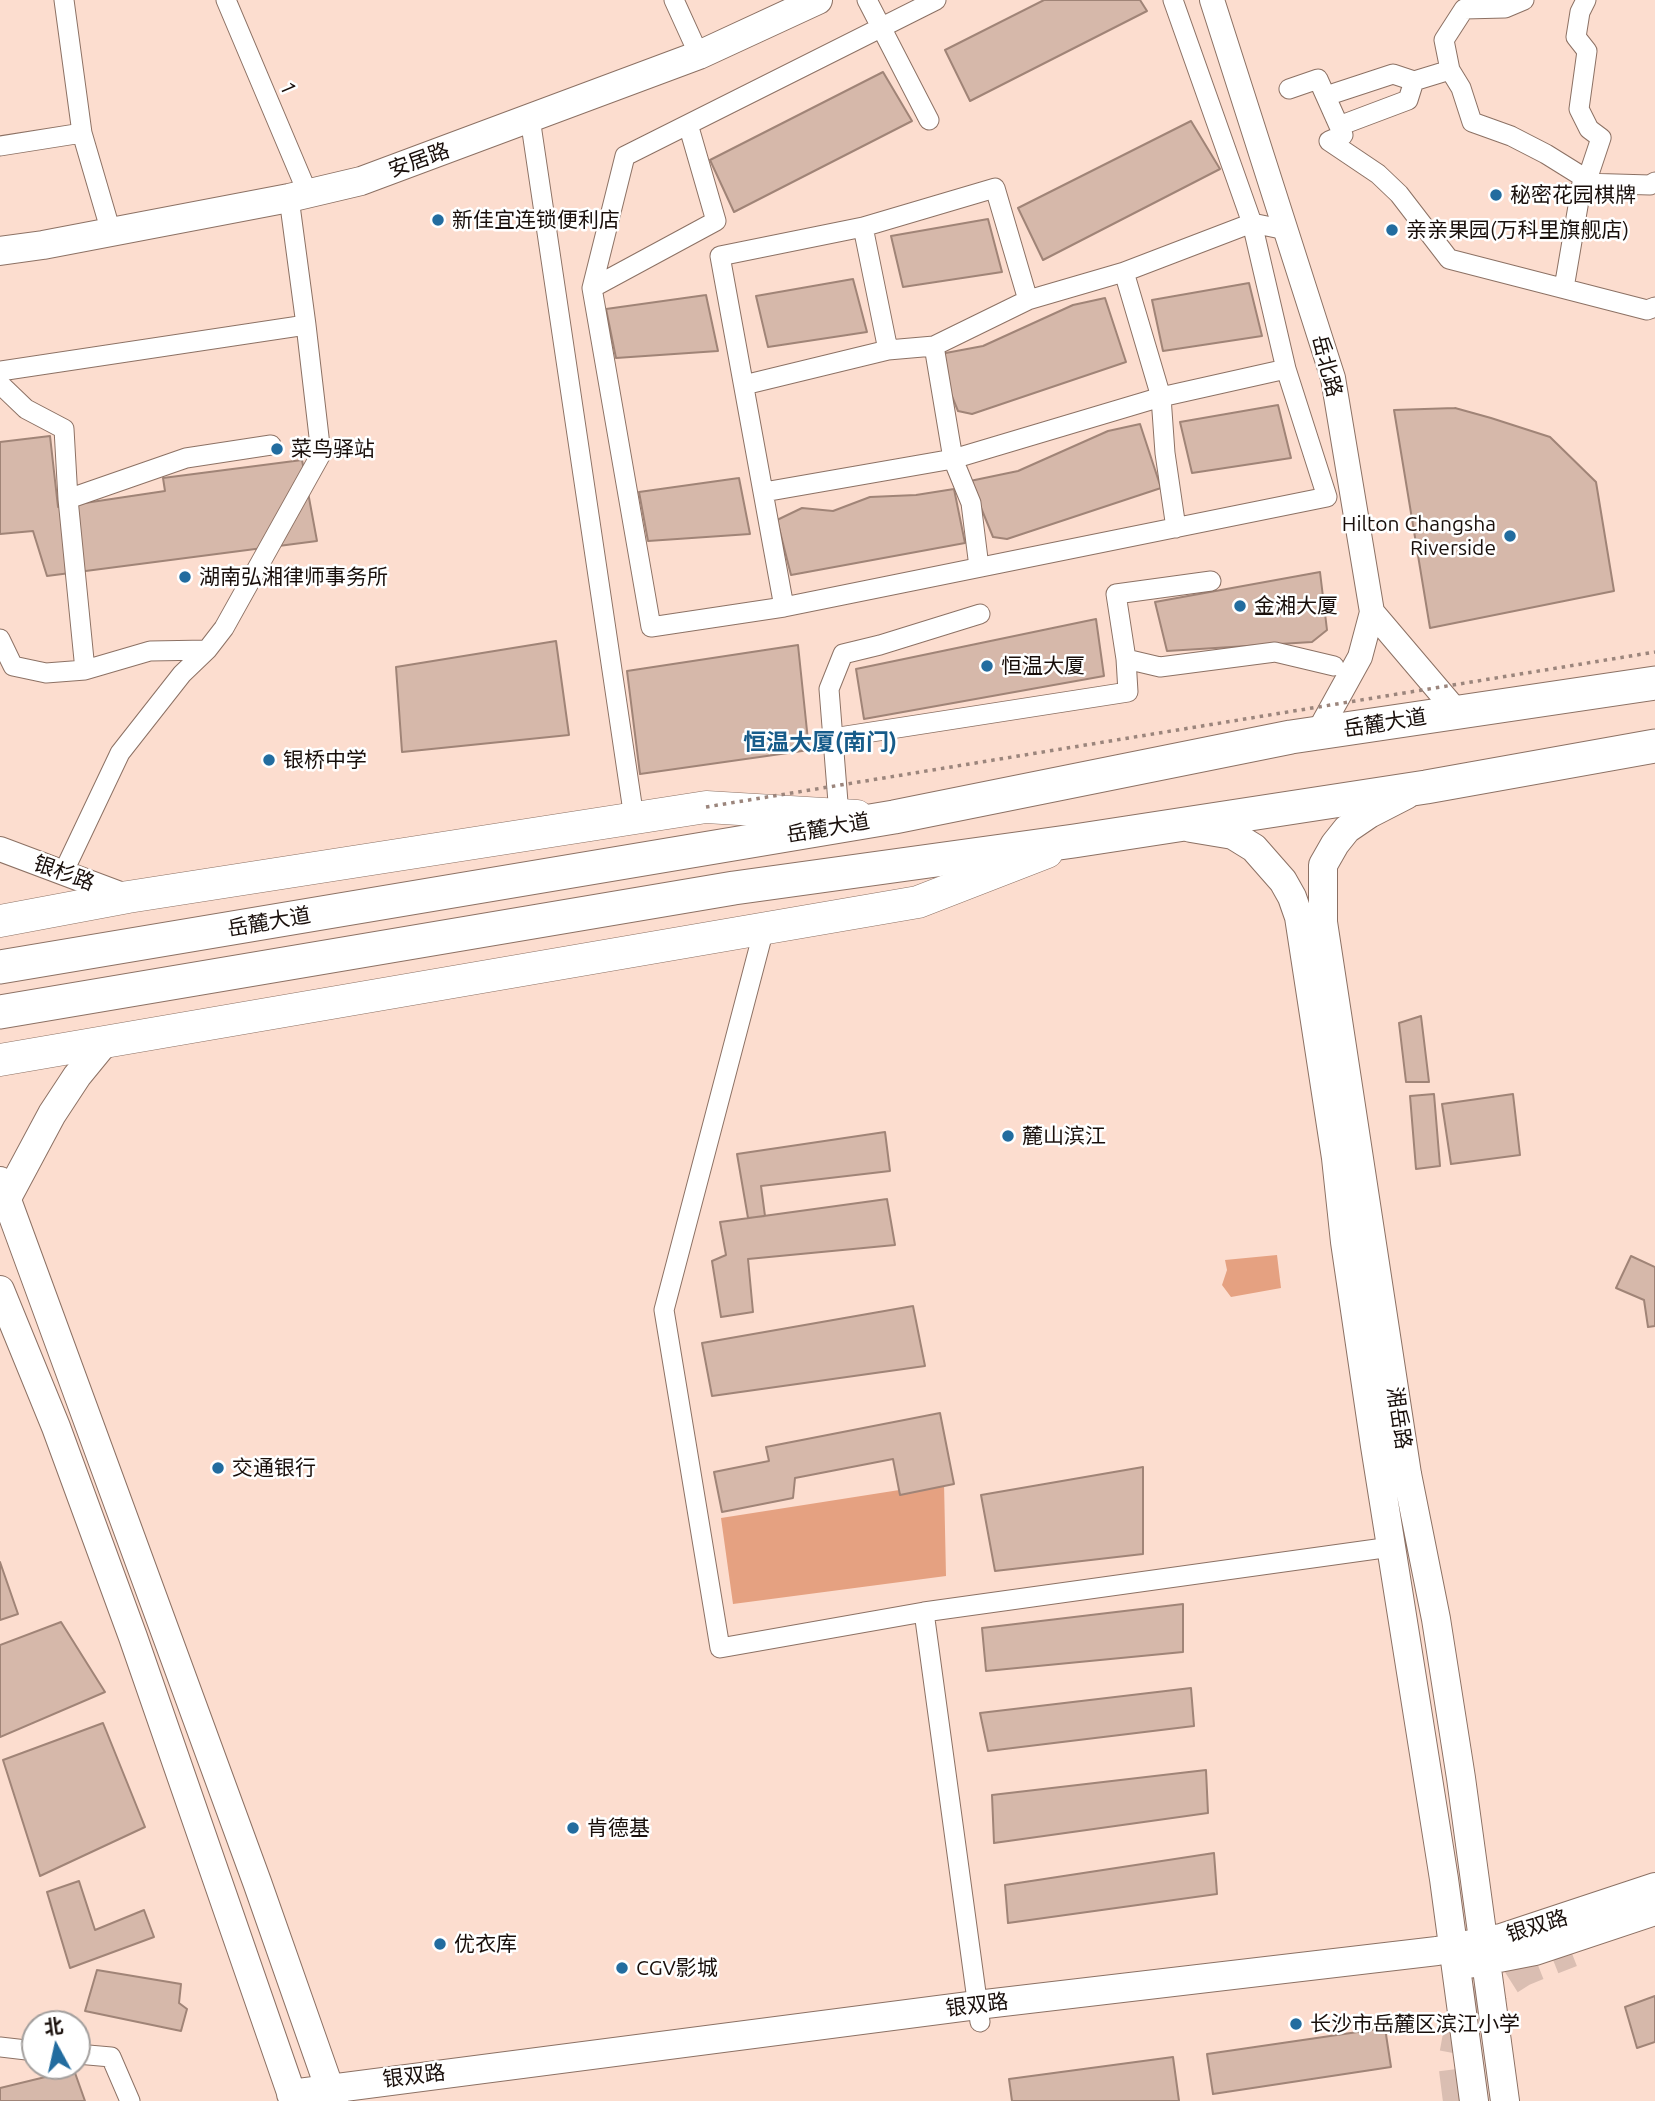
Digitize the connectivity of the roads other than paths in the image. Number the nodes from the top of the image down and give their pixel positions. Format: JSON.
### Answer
{"nodes":[{"id":1,"x":64,"y":0,"type":"edge"},
{"id":2,"x":226,"y":0,"type":"edge"},
{"id":3,"x":674,"y":0,"type":"edge"},
{"id":4,"x":818,"y":0,"type":"edge"},
{"id":5,"x":867,"y":0,"type":"edge"},
{"id":6,"x":936,"y":0,"type":"edge"},
{"id":7,"x":1173,"y":0,"type":"edge"},
{"id":8,"x":1212,"y":0,"type":"edge"},
{"id":9,"x":1524,"y":0,"type":"edge"},
{"id":10,"x":1586,"y":0,"type":"edge"},
{"id":11,"x":882,"y":27,"type":"junction"},
{"id":12,"x":699,"y":55,"type":"junction"},
{"id":13,"x":1450,"y":70,"type":"junction"},
{"id":14,"x":1414,"y":81,"type":"junction"},
{"id":15,"x":1289,"y":89,"type":"dead end"},
{"id":16,"x":1326,"y":96,"type":"junction"},
{"id":17,"x":530,"y":118,"type":"junction"},
{"id":18,"x":929,"y":120,"type":"dead end"},
{"id":19,"x":1339,"y":126,"type":"junction"},
{"id":20,"x":690,"y":131,"type":"dead end"},
{"id":21,"x":82,"y":133,"type":"junction"},
{"id":22,"x":0,"y":146,"type":"edge"},
{"id":23,"x":1655,"y":182,"type":"edge"},
{"id":24,"x":1582,"y":183,"type":"junction"},
{"id":25,"x":299,"y":196,"type":"junction"},
{"id":26,"x":1252,"y":223,"type":"junction"},
{"id":27,"x":863,"y":227,"type":"junction"},
{"id":28,"x":1286,"y":230,"type":"junction"},
{"id":29,"x":111,"y":232,"type":"junction"},
{"id":30,"x":0,"y":251,"type":"edge"},
{"id":31,"x":1124,"y":272,"type":"junction"},
{"id":32,"x":592,"y":288,"type":"junction"},
{"id":33,"x":1564,"y":288,"type":"junction"},
{"id":34,"x":1028,"y":300,"type":"junction"},
{"id":35,"x":1655,"y":307,"type":"edge"},
{"id":36,"x":306,"y":325,"type":"junction"},
{"id":37,"x":934,"y":346,"type":"junction"},
{"id":38,"x":888,"y":351,"type":"junction"},
{"id":39,"x":1286,"y":369,"type":"junction"},
{"id":40,"x":0,"y":370,"type":"edge"},
{"id":41,"x":0,"y":384,"type":"edge"},
{"id":42,"x":744,"y":385,"type":"junction"},
{"id":43,"x":1161,"y":397,"type":"junction"},
{"id":44,"x":271,"y":446,"type":"dead end"},
{"id":45,"x":953,"y":459,"type":"junction"},
{"id":46,"x":764,"y":492,"type":"junction"},
{"id":47,"x":68,"y":499,"type":"junction"},
{"id":48,"x":1175,"y":528,"type":"junction"},
{"id":49,"x":979,"y":567,"type":"junction"},
{"id":50,"x":1211,"y":581,"type":"dead end"},
{"id":51,"x":784,"y":607,"type":"junction"},
{"id":52,"x":1372,"y":612,"type":"junction"},
{"id":53,"x":979,"y":614,"type":"dead end"},
{"id":54,"x":0,"y":639,"type":"edge"},
{"id":55,"x":207,"y":650,"type":"junction"},
{"id":56,"x":1126,"y":659,"type":"junction"},
{"id":57,"x":1334,"y":666,"type":"dead end"},
{"id":58,"x":6,"y":670,"type":"edge"},
{"id":59,"x":85,"y":670,"type":"junction"},
{"id":60,"x":1655,"y":683,"type":"edge"},
{"id":61,"x":1457,"y":712,"type":"junction"},
{"id":62,"x":1318,"y":733,"type":"junction"},
{"id":63,"x":833,"y":738,"type":"junction"},
{"id":64,"x":1655,"y":746,"type":"edge"},
{"id":65,"x":1426,"y":787,"type":"junction"},
{"id":66,"x":839,"y":815,"type":"junction"},
{"id":67,"x":894,"y":817,"type":"junction"},
{"id":68,"x":634,"y":818,"type":"junction"},
{"id":69,"x":1178,"y":825,"type":"junction"},
{"id":70,"x":1074,"y":841,"type":"junction"},
{"id":71,"x":0,"y":849,"type":"edge"},
{"id":72,"x":63,"y":873,"type":"junction"},
{"id":73,"x":128,"y":897,"type":"junction"},
{"id":74,"x":0,"y":921,"type":"edge"},
{"id":75,"x":764,"y":929,"type":"junction"},
{"id":76,"x":0,"y":967,"type":"edge"},
{"id":77,"x":0,"y":1013,"type":"edge"},
{"id":78,"x":104,"y":1043,"type":"junction"},
{"id":79,"x":0,"y":1060,"type":"edge"},
{"id":80,"x":3,"y":1190,"type":"edge"},
{"id":81,"x":0,"y":1290,"type":"edge"},
{"id":82,"x":1391,"y":1547,"type":"junction"},
{"id":83,"x":924,"y":1612,"type":"junction"},
{"id":84,"x":1655,"y":1887,"type":"edge"},
{"id":85,"x":1655,"y":1911,"type":"edge"},
{"id":86,"x":1485,"y":1951,"type":"junction"},
{"id":87,"x":1455,"y":1957,"type":"junction"},
{"id":88,"x":979,"y":2014,"type":"junction"},
{"id":89,"x":0,"y":2048,"type":"edge"},
{"id":90,"x":21,"y":2050,"type":"edge"},
{"id":91,"x":91,"y":2055,"type":"edge"},
{"id":92,"x":332,"y":2094,"type":"edge"},
{"id":93,"x":293,"y":2097,"type":"edge"},
{"id":94,"x":130,"y":2101,"type":"edge"},
{"id":95,"x":375,"y":2101,"type":"edge"},
{"id":96,"x":1474,"y":2101,"type":"edge"},
{"id":97,"x":1505,"y":2101,"type":"edge"}],
"edges":[{"from":1,"to":21,"type":"street"},
{"from":2,"to":25,"type":"street","name":"1"},
{"from":3,"to":12,"type":"street"},
{"from":4,"to":12,"type":"main road","name":"安居路"},
{"from":5,"to":11,"type":"street"},
{"from":6,"to":11,"type":"street"},
{"from":7,"to":26,"type":"street"},
{"from":8,"to":28,"type":"street","name":"岳北路"},
{"from":9,"to":13,"type":"street"},
{"from":10,"to":24,"type":"street"},
{"from":11,"to":18,"type":"street"},
{"from":11,"to":32,"type":"street"},
{"from":12,"to":17,"type":"main road","name":"安居路"},
{"from":13,"to":14,"type":"street"},
{"from":13,"to":24,"type":"street"},
{"from":14,"to":16,"type":"street"},
{"from":14,"to":19,"type":"street"},
{"from":15,"to":16,"type":"street"},
{"from":16,"to":19,"type":"street"},
{"from":17,"to":25,"type":"main road","name":"安居路"},
{"from":17,"to":68,"type":"street"},
{"from":19,"to":33,"type":"street"},
{"from":20,"to":32,"type":"street"},
{"from":21,"to":22,"type":"street"},
{"from":21,"to":29,"type":"street"},
{"from":23,"to":24,"type":"street"},
{"from":24,"to":33,"type":"street"},
{"from":25,"to":29,"type":"main road","name":"安居路"},
{"from":25,"to":36,"type":"street","name":"1"},
{"from":26,"to":28,"type":"street"},
{"from":26,"to":31,"type":"street"},
{"from":26,"to":39,"type":"street"},
{"from":27,"to":34,"type":"street"},
{"from":27,"to":38,"type":"street"},
{"from":27,"to":42,"type":"street"},
{"from":28,"to":52,"type":"street","name":"岳北路"},
{"from":29,"to":30,"type":"main road","name":"安居路"},
{"from":31,"to":34,"type":"street"},
{"from":31,"to":43,"type":"street"},
{"from":32,"to":51,"type":"street"},
{"from":33,"to":35,"type":"street"},
{"from":34,"to":37,"type":"street"},
{"from":36,"to":40,"type":"street"},
{"from":36,"to":55,"type":"street","name":"1"},
{"from":37,"to":38,"type":"street"},
{"from":37,"to":45,"type":"street"},
{"from":38,"to":42,"type":"street"},
{"from":39,"to":43,"type":"street"},
{"from":39,"to":48,"type":"street"},
{"from":41,"to":47,"type":"street"},
{"from":42,"to":46,"type":"street"},
{"from":43,"to":45,"type":"street"},
{"from":43,"to":48,"type":"street"},
{"from":44,"to":47,"type":"street"},
{"from":45,"to":46,"type":"street"},
{"from":45,"to":49,"type":"street"},
{"from":46,"to":51,"type":"street"},
{"from":47,"to":59,"type":"street"},
{"from":48,"to":49,"type":"street"},
{"from":49,"to":51,"type":"street"},
{"from":50,"to":56,"type":"street"},
{"from":52,"to":61,"type":"street"},
{"from":52,"to":62,"type":"street","name":"岳北路"},
{"from":53,"to":63,"type":"street"},
{"from":54,"to":58,"type":"street"},
{"from":55,"to":59,"type":"street"},
{"from":55,"to":72,"type":"street","name":"1"},
{"from":56,"to":57,"type":"street"},
{"from":56,"to":63,"type":"street"},
{"from":58,"to":59,"type":"street"},
{"from":60,"to":61,"type":"highway","name":"岳麓大道"},
{"from":61,"to":62,"type":"highway","name":"岳麓大道"},
{"from":62,"to":67,"type":"highway","name":"岳麓大道"},
{"from":63,"to":66,"type":"street"},
{"from":64,"to":65,"type":"highway"},
{"from":65,"to":69,"type":"highway"},
{"from":65,"to":86,"type":"main road","name":"湘岳路"},
{"from":66,"to":67,"type":"main road"},
{"from":66,"to":68,"type":"main road"},
{"from":67,"to":76,"type":"highway","name":"岳麓大道"},
{"from":68,"to":73,"type":"main road"},
{"from":69,"to":70,"type":"highway"},
{"from":69,"to":82,"type":"main road","name":"湘岳路"},
{"from":70,"to":75,"type":"main road"},
{"from":70,"to":77,"type":"highway"},
{"from":71,"to":72,"type":"street","name":"银杉路"},
{"from":72,"to":73,"type":"street","name":"银杉路"},
{"from":73,"to":74,"type":"main road"},
{"from":75,"to":78,"type":"main road"},
{"from":75,"to":83,"type":"street"},
{"from":78,"to":79,"type":"main road"},
{"from":78,"to":80,"type":"main road"},
{"from":80,"to":92,"type":"main road"},
{"from":81,"to":93,"type":"main road"},
{"from":82,"to":83,"type":"street"},
{"from":82,"to":87,"type":"main road","name":"湘岳路"},
{"from":83,"to":88,"type":"street"},
{"from":84,"to":86,"type":"main road","name":"银双路"},
{"from":85,"to":86,"type":"main road","name":"银双路"},
{"from":86,"to":87,"type":"main road","name":"银双路"},
{"from":86,"to":97,"type":"main road","name":"湘岳路"},
{"from":87,"to":88,"type":"main road","name":"银双路"},
{"from":87,"to":96,"type":"main road","name":"湘岳路"},
{"from":88,"to":92,"type":"main road","name":"银双路"},
{"from":88,"to":95,"type":"main road","name":"银双路"},
{"from":89,"to":90,"type":"street"},
{"from":91,"to":94,"type":"street"},
{"from":92,"to":93,"type":"main road","name":"银双路"}]}
